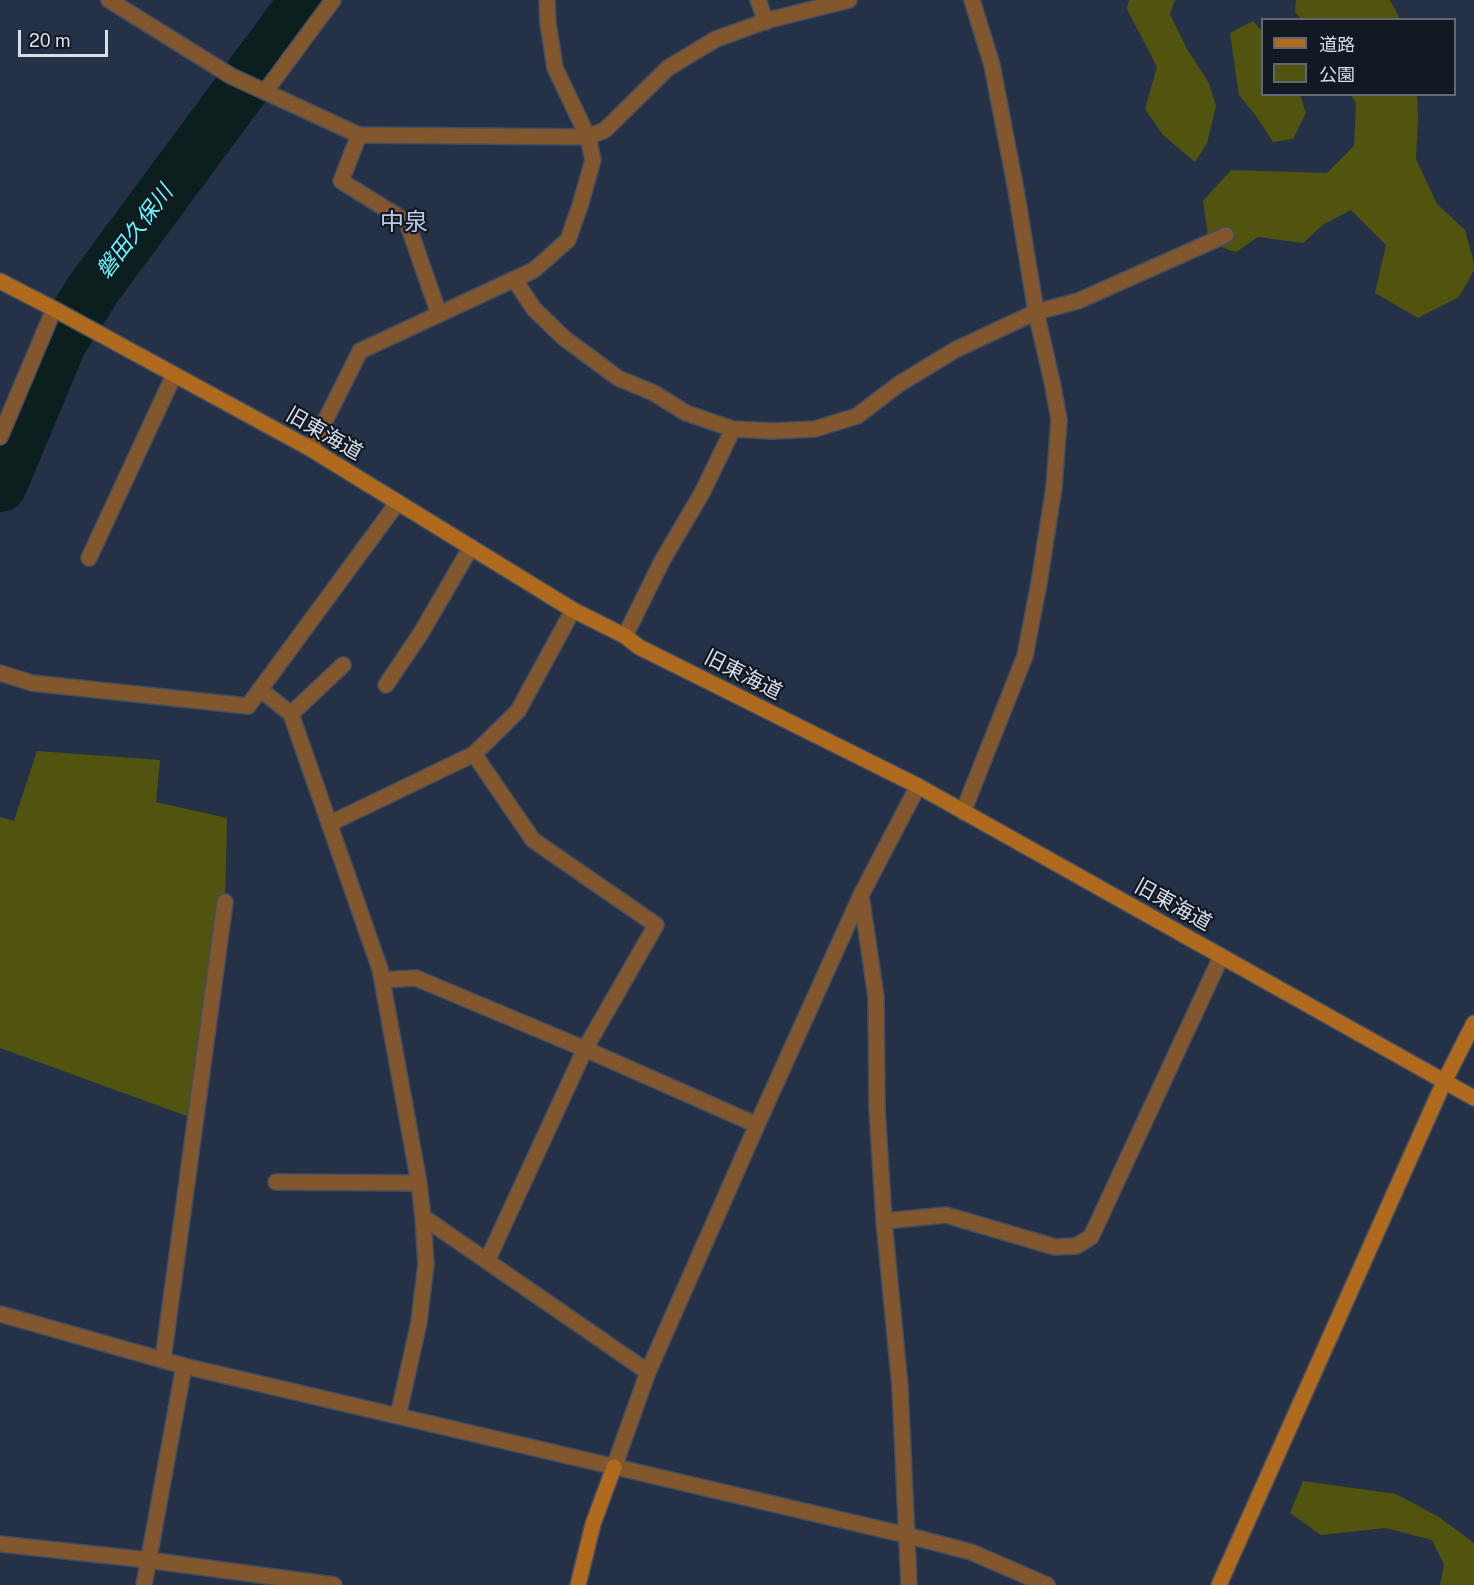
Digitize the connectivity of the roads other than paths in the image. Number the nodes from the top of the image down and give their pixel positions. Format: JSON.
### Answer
{"nodes":[{"id":1,"x":109,"y":0,"type":"edge"},
{"id":2,"x":333,"y":0,"type":"edge"},
{"id":3,"x":547,"y":0,"type":"edge"},
{"id":4,"x":759,"y":0,"type":"edge"},
{"id":5,"x":849,"y":0,"type":"edge"},
{"id":6,"x":972,"y":0,"type":"edge"},
{"id":7,"x":766,"y":22,"type":"junction"},
{"id":8,"x":265,"y":92,"type":"junction"},
{"id":9,"x":359,"y":135,"type":"junction"},
{"id":10,"x":588,"y":137,"type":"junction"},
{"id":11,"x":1227,"y":235,"type":"dead end"},
{"id":12,"x":514,"y":279,"type":"junction"},
{"id":13,"x":0,"y":281,"type":"edge"},
{"id":14,"x":54,"y":309,"type":"junction"},
{"id":15,"x":1036,"y":312,"type":"junction"},
{"id":16,"x":439,"y":314,"type":"junction"},
{"id":17,"x":174,"y":375,"type":"junction"},
{"id":18,"x":733,"y":429,"type":"junction"},
{"id":19,"x":0,"y":437,"type":"edge"},
{"id":20,"x":311,"y":449,"type":"junction"},
{"id":21,"x":399,"y":502,"type":"junction"},
{"id":22,"x":471,"y":547,"type":"junction"},
{"id":23,"x":89,"y":558,"type":"dead end"},
{"id":24,"x":573,"y":610,"type":"junction"},
{"id":25,"x":625,"y":636,"type":"junction"},
{"id":26,"x":343,"y":665,"type":"dead end"},
{"id":27,"x":0,"y":673,"type":"edge"},
{"id":28,"x":386,"y":685,"type":"dead end"},
{"id":29,"x":261,"y":690,"type":"junction"},
{"id":30,"x":291,"y":714,"type":"junction"},
{"id":31,"x":474,"y":754,"type":"junction"},
{"id":32,"x":918,"y":786,"type":"junction"},
{"id":33,"x":963,"y":812,"type":"junction"},
{"id":34,"x":329,"y":824,"type":"junction"},
{"id":35,"x":861,"y":895,"type":"junction"},
{"id":36,"x":225,"y":902,"type":"dead end"},
{"id":37,"x":1221,"y":957,"type":"junction"},
{"id":38,"x":382,"y":980,"type":"junction"},
{"id":39,"x":1474,"y":1023,"type":"edge"},
{"id":40,"x":585,"y":1049,"type":"junction"},
{"id":41,"x":1444,"y":1082,"type":"junction"},
{"id":42,"x":1474,"y":1098,"type":"edge"},
{"id":43,"x":757,"y":1125,"type":"junction"},
{"id":44,"x":276,"y":1182,"type":"dead end"},
{"id":45,"x":418,"y":1183,"type":"junction"},
{"id":46,"x":423,"y":1217,"type":"junction"},
{"id":47,"x":884,"y":1221,"type":"junction"},
{"id":48,"x":487,"y":1261,"type":"junction"},
{"id":49,"x":0,"y":1314,"type":"edge"},
{"id":50,"x":163,"y":1359,"type":"junction"},
{"id":51,"x":184,"y":1365,"type":"junction"},
{"id":52,"x":648,"y":1372,"type":"junction"},
{"id":53,"x":398,"y":1416,"type":"junction"},
{"id":54,"x":614,"y":1467,"type":"junction"},
{"id":55,"x":906,"y":1535,"type":"junction"},
{"id":56,"x":0,"y":1544,"type":"edge"},
{"id":57,"x":148,"y":1560,"type":"junction"},
{"id":58,"x":144,"y":1585,"type":"edge"},
{"id":59,"x":334,"y":1585,"type":"edge"},
{"id":60,"x":578,"y":1585,"type":"edge"},
{"id":61,"x":909,"y":1585,"type":"edge"},
{"id":62,"x":1047,"y":1585,"type":"edge"},
{"id":63,"x":1219,"y":1585,"type":"edge"}],
"edges":[{"from":1,"to":8,"type":"street"},
{"from":2,"to":8,"type":"street"},
{"from":3,"to":10,"type":"street"},
{"from":4,"to":7,"type":"street"},
{"from":5,"to":7,"type":"street"},
{"from":6,"to":15,"type":"street"},
{"from":7,"to":10,"type":"street"},
{"from":8,"to":9,"type":"street"},
{"from":9,"to":10,"type":"street"},
{"from":9,"to":16,"type":"street"},
{"from":10,"to":12,"type":"street"},
{"from":11,"to":15,"type":"street"},
{"from":12,"to":16,"type":"street"},
{"from":12,"to":18,"type":"street"},
{"from":13,"to":14,"type":"street","name":"旧東海道"},
{"from":14,"to":17,"type":"street","name":"旧東海道"},
{"from":14,"to":19,"type":"street"},
{"from":15,"to":18,"type":"street"},
{"from":15,"to":33,"type":"street"},
{"from":16,"to":20,"type":"street"},
{"from":17,"to":20,"type":"street","name":"旧東海道"},
{"from":17,"to":23,"type":"street"},
{"from":18,"to":25,"type":"street"},
{"from":20,"to":21,"type":"street","name":"旧東海道"},
{"from":21,"to":22,"type":"street","name":"旧東海道"},
{"from":21,"to":29,"type":"street"},
{"from":22,"to":24,"type":"street","name":"旧東海道"},
{"from":22,"to":28,"type":"street"},
{"from":24,"to":25,"type":"street","name":"旧東海道"},
{"from":24,"to":31,"type":"street"},
{"from":25,"to":32,"type":"street","name":"旧東海道"},
{"from":26,"to":30,"type":"street"},
{"from":27,"to":29,"type":"street"},
{"from":29,"to":30,"type":"street"},
{"from":30,"to":34,"type":"street"},
{"from":31,"to":34,"type":"street"},
{"from":31,"to":40,"type":"street"},
{"from":32,"to":33,"type":"street","name":"旧東海道"},
{"from":32,"to":35,"type":"street"},
{"from":33,"to":37,"type":"street","name":"旧東海道"},
{"from":34,"to":38,"type":"street"},
{"from":35,"to":43,"type":"street"},
{"from":35,"to":47,"type":"street"},
{"from":36,"to":50,"type":"street"},
{"from":37,"to":41,"type":"street","name":"旧東海道"},
{"from":37,"to":47,"type":"street"},
{"from":38,"to":40,"type":"street"},
{"from":38,"to":45,"type":"street"},
{"from":39,"to":41,"type":"street"},
{"from":40,"to":43,"type":"street"},
{"from":40,"to":48,"type":"street"},
{"from":41,"to":42,"type":"street","name":"旧東海道"},
{"from":41,"to":63,"type":"street"},
{"from":43,"to":52,"type":"street"},
{"from":44,"to":45,"type":"street"},
{"from":45,"to":46,"type":"street"},
{"from":46,"to":48,"type":"street"},
{"from":46,"to":53,"type":"street"},
{"from":47,"to":55,"type":"street"},
{"from":48,"to":52,"type":"street"},
{"from":49,"to":50,"type":"street"},
{"from":50,"to":51,"type":"street"},
{"from":51,"to":53,"type":"street"},
{"from":51,"to":57,"type":"street"},
{"from":52,"to":54,"type":"street"},
{"from":53,"to":54,"type":"street"},
{"from":54,"to":55,"type":"street"},
{"from":54,"to":60,"type":"street"},
{"from":55,"to":61,"type":"street"},
{"from":55,"to":62,"type":"street"},
{"from":56,"to":57,"type":"street"},
{"from":57,"to":58,"type":"street"},
{"from":57,"to":59,"type":"street"}]}
